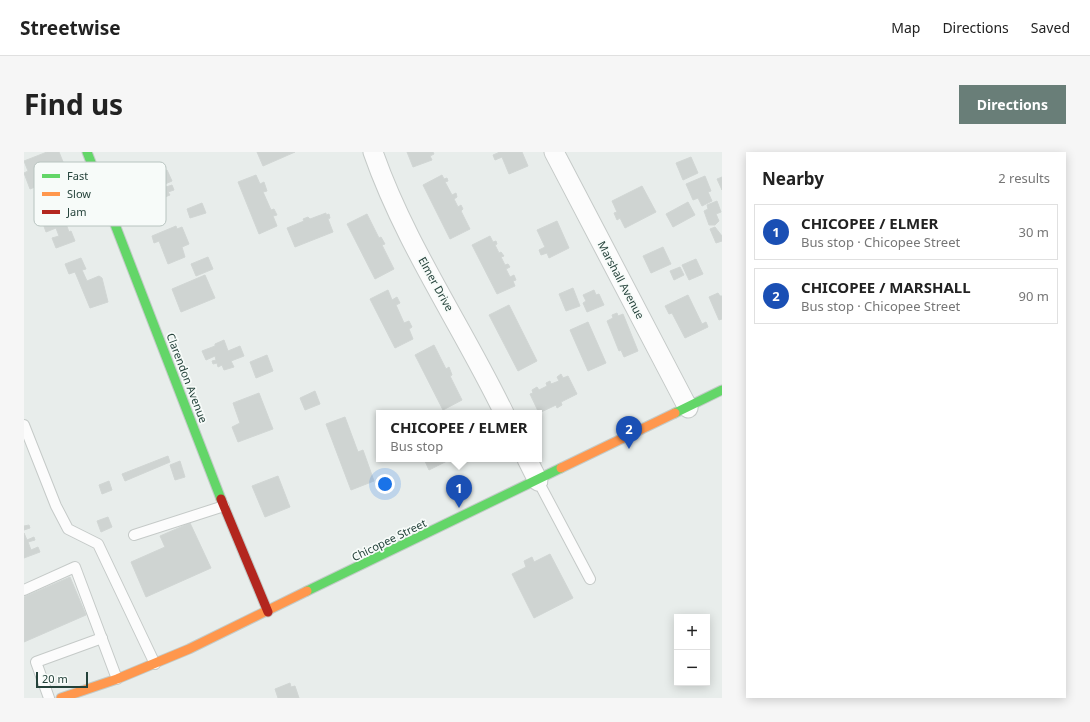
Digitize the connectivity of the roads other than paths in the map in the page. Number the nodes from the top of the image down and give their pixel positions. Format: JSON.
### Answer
{"nodes":[{"id":1,"x":87,"y":152,"type":"edge"},
{"id":2,"x":373,"y":152,"type":"edge"},
{"id":3,"x":554,"y":152,"type":"edge"},
{"id":4,"x":91,"y":162,"type":"edge"},
{"id":5,"x":116,"y":226,"type":"edge"},
{"id":6,"x":722,"y":390,"type":"edge"},
{"id":7,"x":688,"y":408,"type":"junction"},
{"id":8,"x":502,"y":410,"type":"edge"},
{"id":9,"x":24,"y":425,"type":"edge"},
{"id":10,"x":528,"y":462,"type":"edge"},
{"id":11,"x":538,"y":481,"type":"junction"},
{"id":12,"x":224,"y":506,"type":"junction"},
{"id":13,"x":134,"y":535,"type":"dead end"},
{"id":14,"x":590,"y":579,"type":"dead end"},
{"id":15,"x":24,"y":590,"type":"edge"},
{"id":16,"x":268,"y":612,"type":"junction"},
{"id":17,"x":102,"y":638,"type":"junction"},
{"id":18,"x":155,"y":664,"type":"junction"},
{"id":19,"x":117,"y":679,"type":"junction"},
{"id":20,"x":49,"y":698,"type":"edge"},
{"id":21,"x":61,"y":698,"type":"edge"}],
"edges":[{"from":1,"to":4,"type":"main road","name":"Clarendon Avenue"},
{"from":2,"to":8,"type":"street","name":"Elmer Drive"},
{"from":3,"to":7,"type":"street","name":"Marshall Avenue"},
{"from":5,"to":12,"type":"main road","name":"Clarendon Avenue"},
{"from":6,"to":7,"type":"main road","name":"Chicopee Street"},
{"from":7,"to":11,"type":"main road","name":"Chicopee Street"},
{"from":9,"to":18,"type":"lane"},
{"from":10,"to":11,"type":"street"},
{"from":11,"to":14,"type":"lane"},
{"from":11,"to":16,"type":"main road","name":"Chicopee Street"},
{"from":12,"to":13,"type":"lane"},
{"from":12,"to":16,"type":"main road","name":"Clarendon Avenue"},
{"from":15,"to":17,"type":"lane"},
{"from":16,"to":18,"type":"main road","name":"Chicopee Street"},
{"from":17,"to":19,"type":"lane"},
{"from":17,"to":20,"type":"lane"},
{"from":18,"to":19,"type":"main road","name":"Chicopee Street"},
{"from":19,"to":21,"type":"main road","name":"Chicopee Street"}]}
